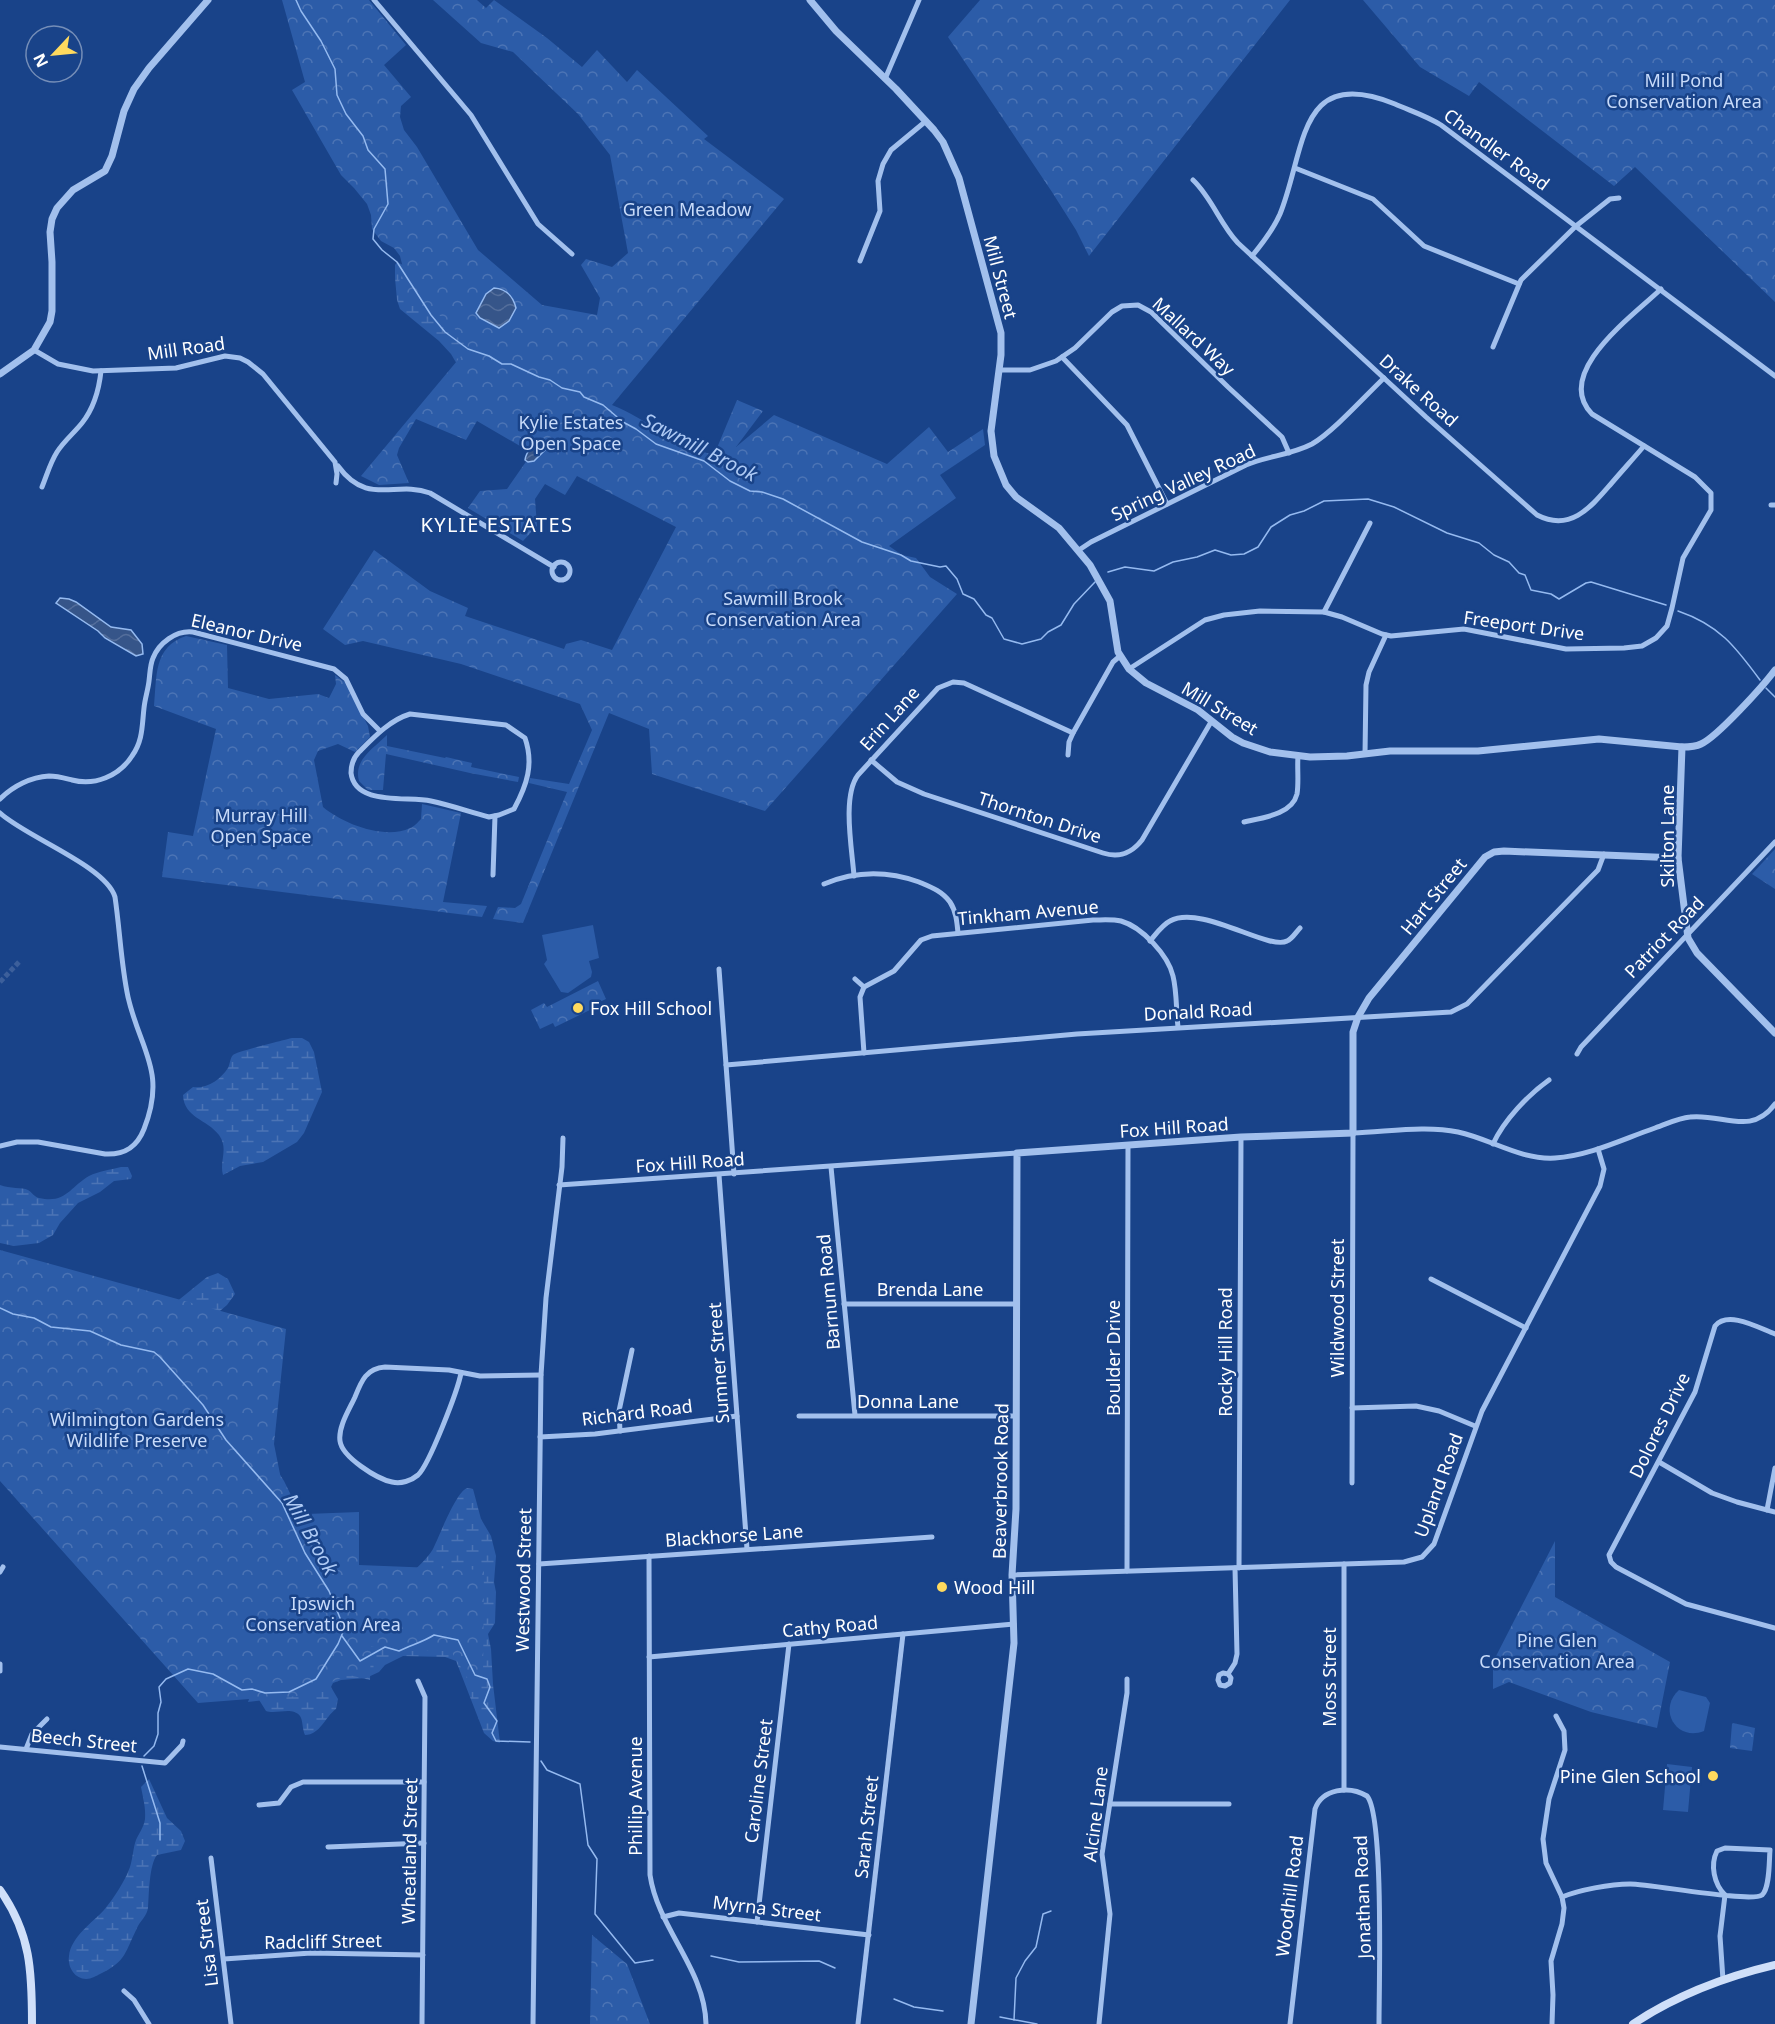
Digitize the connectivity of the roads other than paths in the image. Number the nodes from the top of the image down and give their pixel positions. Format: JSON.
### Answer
{"nodes":[{"id":1,"x":208,"y":0,"type":"edge"},
{"id":2,"x":374,"y":0,"type":"edge"},
{"id":3,"x":810,"y":0,"type":"edge"},
{"id":4,"x":919,"y":0,"type":"edge"},
{"id":5,"x":885,"y":79,"type":"junction"},
{"id":6,"x":926,"y":120,"type":"junction"},
{"id":7,"x":1295,"y":168,"type":"junction"},
{"id":8,"x":1193,"y":180,"type":"dead end"},
{"id":9,"x":1619,"y":198,"type":"dead end"},
{"id":10,"x":1576,"y":226,"type":"junction"},
{"id":11,"x":572,"y":254,"type":"dead end"},
{"id":12,"x":1252,"y":256,"type":"junction"},
{"id":13,"x":860,"y":261,"type":"dead end"},
{"id":14,"x":1519,"y":284,"type":"junction"},
{"id":15,"x":1661,"y":290,"type":"junction"},
{"id":16,"x":1493,"y":347,"type":"dead end"},
{"id":17,"x":34,"y":350,"type":"junction"},
{"id":18,"x":1062,"y":357,"type":"junction"},
{"id":19,"x":999,"y":370,"type":"junction"},
{"id":20,"x":101,"y":371,"type":"junction"},
{"id":21,"x":0,"y":374,"type":"edge"},
{"id":22,"x":1775,"y":376,"type":"edge"},
{"id":23,"x":1384,"y":378,"type":"junction"},
{"id":24,"x":1644,"y":446,"type":"junction"},
{"id":25,"x":1289,"y":453,"type":"junction"},
{"id":26,"x":335,"y":462,"type":"junction"},
{"id":27,"x":336,"y":483,"type":"dead end"},
{"id":28,"x":42,"y":487,"type":"dead end"},
{"id":29,"x":1167,"y":504,"type":"junction"},
{"id":30,"x":1370,"y":523,"type":"dead end"},
{"id":31,"x":1079,"y":550,"type":"junction"},
{"id":32,"x":554,"y":567,"type":"dead end"},
{"id":33,"x":1324,"y":612,"type":"junction"},
{"id":34,"x":1386,"y":635,"type":"junction"},
{"id":35,"x":1120,"y":656,"type":"junction"},
{"id":36,"x":1129,"y":669,"type":"junction"},
{"id":37,"x":1775,"y":670,"type":"edge"},
{"id":38,"x":1211,"y":722,"type":"junction"},
{"id":39,"x":381,"y":731,"type":"junction"},
{"id":40,"x":1073,"y":733,"type":"junction"},
{"id":41,"x":1682,"y":747,"type":"junction"},
{"id":42,"x":1365,"y":754,"type":"junction"},
{"id":43,"x":1068,"y":755,"type":"dead end"},
{"id":44,"x":1298,"y":756,"type":"junction"},
{"id":45,"x":871,"y":760,"type":"junction"},
{"id":46,"x":0,"y":799,"type":"edge"},
{"id":47,"x":0,"y":813,"type":"edge"},
{"id":48,"x":495,"y":816,"type":"junction"},
{"id":49,"x":1244,"y":822,"type":"dead end"},
{"id":50,"x":1775,"y":842,"type":"edge"},
{"id":51,"x":1604,"y":854,"type":"junction"},
{"id":52,"x":1678,"y":858,"type":"junction"},
{"id":53,"x":493,"y":875,"type":"dead end"},
{"id":54,"x":854,"y":876,"type":"junction"},
{"id":55,"x":824,"y":884,"type":"dead end"},
{"id":56,"x":1300,"y":928,"type":"dead end"},
{"id":57,"x":958,"y":933,"type":"junction"},
{"id":58,"x":1687,"y":935,"type":"junction"},
{"id":59,"x":1150,"y":941,"type":"junction"},
{"id":60,"x":719,"y":969,"type":"dead end"},
{"id":61,"x":855,"y":979,"type":"dead end"},
{"id":62,"x":864,"y":987,"type":"junction"},
{"id":63,"x":1358,"y":1017,"type":"junction"},
{"id":64,"x":1178,"y":1027,"type":"junction"},
{"id":65,"x":1775,"y":1033,"type":"edge"},
{"id":66,"x":864,"y":1053,"type":"junction"},
{"id":67,"x":1577,"y":1054,"type":"dead end"},
{"id":68,"x":726,"y":1065,"type":"junction"},
{"id":69,"x":1549,"y":1080,"type":"dead end"},
{"id":70,"x":1775,"y":1104,"type":"edge"},
{"id":71,"x":1353,"y":1133,"type":"junction"},
{"id":72,"x":1241,"y":1137,"type":"junction"},
{"id":73,"x":563,"y":1138,"type":"dead end"},
{"id":74,"x":1493,"y":1144,"type":"junction"},
{"id":75,"x":1128,"y":1145,"type":"junction"},
{"id":76,"x":0,"y":1146,"type":"edge"},
{"id":77,"x":1598,"y":1149,"type":"junction"},
{"id":78,"x":1017,"y":1153,"type":"junction"},
{"id":79,"x":831,"y":1167,"type":"junction"},
{"id":80,"x":734,"y":1174,"type":"junction"},
{"id":81,"x":719,"y":1175,"type":"junction"},
{"id":82,"x":559,"y":1185,"type":"junction"},
{"id":83,"x":1431,"y":1279,"type":"dead end"},
{"id":84,"x":844,"y":1304,"type":"junction"},
{"id":85,"x":1017,"y":1304,"type":"junction"},
{"id":86,"x":1526,"y":1328,"type":"junction"},
{"id":87,"x":1775,"y":1334,"type":"edge"},
{"id":88,"x":632,"y":1350,"type":"dead end"},
{"id":89,"x":461,"y":1373,"type":"junction"},
{"id":90,"x":541,"y":1375,"type":"junction"},
{"id":91,"x":1352,"y":1408,"type":"junction"},
{"id":92,"x":855,"y":1415,"type":"junction"},
{"id":93,"x":737,"y":1416,"type":"junction"},
{"id":94,"x":799,"y":1416,"type":"dead end"},
{"id":95,"x":1016,"y":1416,"type":"junction"},
{"id":96,"x":1475,"y":1426,"type":"junction"},
{"id":97,"x":620,"y":1431,"type":"junction"},
{"id":98,"x":540,"y":1437,"type":"junction"},
{"id":99,"x":1659,"y":1462,"type":"junction"},
{"id":100,"x":1775,"y":1468,"type":"edge"},
{"id":101,"x":1352,"y":1483,"type":"dead end"},
{"id":102,"x":1767,"y":1510,"type":"junction"},
{"id":103,"x":1775,"y":1512,"type":"edge"},
{"id":104,"x":932,"y":1537,"type":"dead end"},
{"id":105,"x":747,"y":1549,"type":"junction"},
{"id":106,"x":648,"y":1556,"type":"junction"},
{"id":107,"x":539,"y":1564,"type":"junction"},
{"id":108,"x":1344,"y":1564,"type":"junction"},
{"id":109,"x":1237,"y":1568,"type":"junction"},
{"id":110,"x":1127,"y":1571,"type":"junction"},
{"id":111,"x":1012,"y":1575,"type":"junction"},
{"id":112,"x":1014,"y":1624,"type":"junction"},
{"id":113,"x":1775,"y":1628,"type":"edge"},
{"id":114,"x":903,"y":1634,"type":"junction"},
{"id":115,"x":789,"y":1644,"type":"junction"},
{"id":116,"x":649,"y":1657,"type":"junction"},
{"id":117,"x":1228,"y":1674,"type":"dead end"},
{"id":118,"x":1126,"y":1679,"type":"dead end"},
{"id":119,"x":418,"y":1681,"type":"dead end"},
{"id":120,"x":1556,"y":1716,"type":"dead end"},
{"id":121,"x":46,"y":1719,"type":"dead end"},
{"id":122,"x":183,"y":1741,"type":"dead end"},
{"id":123,"x":0,"y":1747,"type":"edge"},
{"id":124,"x":26,"y":1749,"type":"junction"},
{"id":125,"x":424,"y":1782,"type":"junction"},
{"id":126,"x":1344,"y":1790,"type":"junction"},
{"id":127,"x":1110,"y":1804,"type":"junction"},
{"id":128,"x":1229,"y":1804,"type":"dead end"},
{"id":129,"x":259,"y":1805,"type":"dead end"},
{"id":130,"x":424,"y":1843,"type":"junction"},
{"id":131,"x":328,"y":1847,"type":"dead end"},
{"id":132,"x":211,"y":1858,"type":"dead end"},
{"id":133,"x":0,"y":1890,"type":"edge"},
{"id":134,"x":1725,"y":1894,"type":"junction"},
{"id":135,"x":1562,"y":1897,"type":"junction"},
{"id":136,"x":663,"y":1917,"type":"junction"},
{"id":137,"x":757,"y":1922,"type":"junction"},
{"id":138,"x":869,"y":1935,"type":"junction"},
{"id":139,"x":423,"y":1955,"type":"junction"},
{"id":140,"x":224,"y":1959,"type":"junction"},
{"id":141,"x":1775,"y":1965,"type":"edge"},
{"id":142,"x":1723,"y":1980,"type":"junction"},
{"id":143,"x":124,"y":1991,"type":"dead end"},
{"id":144,"x":32,"y":2024,"type":"edge"},
{"id":145,"x":149,"y":2024,"type":"edge"},
{"id":146,"x":231,"y":2024,"type":"edge"},
{"id":147,"x":422,"y":2024,"type":"edge"},
{"id":148,"x":533,"y":2024,"type":"edge"},
{"id":149,"x":706,"y":2024,"type":"edge"},
{"id":150,"x":858,"y":2024,"type":"edge"},
{"id":151,"x":971,"y":2024,"type":"edge"},
{"id":152,"x":1099,"y":2024,"type":"edge"},
{"id":153,"x":1290,"y":2024,"type":"edge"},
{"id":154,"x":1379,"y":2024,"type":"edge"},
{"id":155,"x":1552,"y":2024,"type":"edge"},
{"id":156,"x":1633,"y":2024,"type":"edge"}],
"edges":[{"from":1,"to":17,"type":"street"},
{"from":2,"to":11,"type":"street"},
{"from":3,"to":5,"type":"street","name":"Mill Street"},
{"from":4,"to":5,"type":"street"},
{"from":5,"to":6,"type":"street","name":"Mill Street"},
{"from":6,"to":13,"type":"street"},
{"from":6,"to":19,"type":"street","name":"Mill Street"},
{"from":7,"to":10,"type":"street","name":"Chandler Road"},
{"from":7,"to":12,"type":"street","name":"Chandler Road"},
{"from":7,"to":14,"type":"street"},
{"from":8,"to":12,"type":"street","name":"Drake Road"},
{"from":9,"to":10,"type":"street"},
{"from":10,"to":14,"type":"street"},
{"from":10,"to":15,"type":"street","name":"Chandler Road"},
{"from":12,"to":23,"type":"street","name":"Drake Road"},
{"from":14,"to":16,"type":"street"},
{"from":15,"to":22,"type":"street","name":"Chandler Road"},
{"from":15,"to":24,"type":"street"},
{"from":17,"to":20,"type":"street","name":"Mill Road"},
{"from":17,"to":21,"type":"street"},
{"from":18,"to":19,"type":"street","name":"Mallard Way"},
{"from":18,"to":25,"type":"street","name":"Mallard Way"},
{"from":18,"to":29,"type":"street"},
{"from":19,"to":31,"type":"street","name":"Mill Street"},
{"from":20,"to":26,"type":"street","name":"Mill Road"},
{"from":20,"to":28,"type":"street"},
{"from":23,"to":24,"type":"street","name":"Drake Road"},
{"from":23,"to":25,"type":"street","name":"Spring Valley Road"},
{"from":24,"to":34,"type":"street","name":"Freeport Drive"},
{"from":25,"to":29,"type":"street","name":"Spring Valley Road"},
{"from":26,"to":27,"type":"street"},
{"from":26,"to":32,"type":"street","name":"Mill Road"},
{"from":29,"to":31,"type":"street","name":"Spring Valley Road"},
{"from":30,"to":33,"type":"street"},
{"from":31,"to":35,"type":"street","name":"Mill Street"},
{"from":33,"to":34,"type":"street","name":"Freeport Drive"},
{"from":33,"to":36,"type":"street","name":"Freeport Drive"},
{"from":34,"to":42,"type":"street"},
{"from":35,"to":36,"type":"street","name":"Mill Street"},
{"from":35,"to":40,"type":"street"},
{"from":36,"to":38,"type":"street","name":"Mill Street"},
{"from":37,"to":41,"type":"street","name":"Mill Street"},
{"from":38,"to":44,"type":"street","name":"Mill Street"},
{"from":38,"to":45,"type":"street","name":"Thornton Drive"},
{"from":39,"to":46,"type":"street","name":"Eleanor Drive"},
{"from":39,"to":48,"type":"street"},
{"from":39,"to":48,"type":"street"},
{"from":40,"to":43,"type":"street"},
{"from":40,"to":45,"type":"street","name":"Erin Lane"},
{"from":41,"to":42,"type":"street","name":"Mill Street"},
{"from":41,"to":52,"type":"street","name":"Skilton Lane"},
{"from":42,"to":44,"type":"street","name":"Mill Street"},
{"from":44,"to":49,"type":"street"},
{"from":45,"to":54,"type":"street","name":"Erin Lane"},
{"from":47,"to":76,"type":"street"},
{"from":48,"to":53,"type":"street"},
{"from":50,"to":58,"type":"street","name":"Patriot Road"},
{"from":51,"to":52,"type":"street","name":"Hart Street"},
{"from":51,"to":63,"type":"street","name":"Donald Road"},
{"from":51,"to":63,"type":"street","name":"Hart Street"},
{"from":52,"to":58,"type":"street","name":"Skilton Lane"},
{"from":54,"to":55,"type":"street"},
{"from":54,"to":57,"type":"street"},
{"from":56,"to":59,"type":"street"},
{"from":57,"to":59,"type":"street","name":"Tinkham Avenue"},
{"from":57,"to":62,"type":"street","name":"Tinkham Avenue"},
{"from":58,"to":65,"type":"street","name":"Skilton Lane"},
{"from":58,"to":67,"type":"street","name":"Patriot Road"},
{"from":59,"to":64,"type":"street","name":"Tinkham Avenue"},
{"from":60,"to":68,"type":"street"},
{"from":61,"to":62,"type":"street"},
{"from":62,"to":66,"type":"street"},
{"from":63,"to":64,"type":"street","name":"Donald Road"},
{"from":63,"to":71,"type":"street","name":"Hart Street"},
{"from":64,"to":66,"type":"street","name":"Donald Road"},
{"from":66,"to":68,"type":"street","name":"Donald Road"},
{"from":68,"to":80,"type":"street"},
{"from":69,"to":74,"type":"street"},
{"from":70,"to":77,"type":"street","name":"Fox Hill Road"},
{"from":71,"to":72,"type":"street","name":"Fox Hill Road"},
{"from":71,"to":74,"type":"street","name":"Fox Hill Road"},
{"from":71,"to":91,"type":"street","name":"Wildwood Street"},
{"from":72,"to":75,"type":"street","name":"Fox Hill Road"},
{"from":72,"to":109,"type":"street","name":"Rocky Hill Road"},
{"from":73,"to":82,"type":"street","name":"Westwood Street"},
{"from":74,"to":77,"type":"street","name":"Fox Hill Road"},
{"from":75,"to":78,"type":"street","name":"Fox Hill Road"},
{"from":75,"to":110,"type":"street","name":"Boulder Drive"},
{"from":77,"to":86,"type":"street","name":"Upland Road"},
{"from":78,"to":79,"type":"street","name":"Fox Hill Road"},
{"from":78,"to":85,"type":"street","name":"Beaverbrook Road"},
{"from":79,"to":80,"type":"street","name":"Fox Hill Road"},
{"from":79,"to":84,"type":"street","name":"Barnum Road"},
{"from":80,"to":81,"type":"street","name":"Fox Hill Road"},
{"from":81,"to":82,"type":"street","name":"Fox Hill Road"},
{"from":81,"to":93,"type":"street","name":"Sumner Street"},
{"from":82,"to":90,"type":"street","name":"Westwood Street"},
{"from":83,"to":86,"type":"street"},
{"from":84,"to":85,"type":"street","name":"Brenda Lane"},
{"from":84,"to":92,"type":"street","name":"Barnum Road"},
{"from":85,"to":95,"type":"street","name":"Beaverbrook Road"},
{"from":86,"to":96,"type":"street","name":"Upland Road"},
{"from":87,"to":99,"type":"street","name":"Dolores Drive"},
{"from":88,"to":97,"type":"street"},
{"from":89,"to":89,"type":"street"},
{"from":89,"to":90,"type":"street"},
{"from":90,"to":98,"type":"street","name":"Westwood Street"},
{"from":91,"to":96,"type":"street"},
{"from":91,"to":101,"type":"street","name":"Wildwood Street"},
{"from":92,"to":94,"type":"street","name":"Donna Lane"},
{"from":92,"to":95,"type":"street","name":"Donna Lane"},
{"from":93,"to":97,"type":"street","name":"Richard Road"},
{"from":93,"to":105,"type":"street","name":"Sumner Street"},
{"from":95,"to":111,"type":"street","name":"Beaverbrook Road"},
{"from":96,"to":108,"type":"street","name":"Upland Road"},
{"from":97,"to":98,"type":"street","name":"Richard Road"},
{"from":98,"to":107,"type":"street","name":"Westwood Street"},
{"from":99,"to":102,"type":"street"},
{"from":99,"to":113,"type":"street","name":"Dolores Drive"},
{"from":100,"to":102,"type":"street"},
{"from":102,"to":103,"type":"street"},
{"from":104,"to":105,"type":"street","name":"Blackhorse Lane"},
{"from":105,"to":106,"type":"street","name":"Blackhorse Lane"},
{"from":106,"to":107,"type":"street","name":"Blackhorse Lane"},
{"from":106,"to":116,"type":"street","name":"Phillip Avenue"},
{"from":107,"to":148,"type":"street","name":"Westwood Street"},
{"from":108,"to":109,"type":"street","name":"Upland Road"},
{"from":108,"to":126,"type":"street","name":"Moss Street"},
{"from":109,"to":110,"type":"street","name":"Upland Road"},
{"from":109,"to":117,"type":"street","name":"Rocky Hill Road"},
{"from":110,"to":111,"type":"street","name":"Upland Road"},
{"from":111,"to":112,"type":"street","name":"Beaverbrook Road"},
{"from":112,"to":114,"type":"street","name":"Cathy Road"},
{"from":112,"to":151,"type":"street","name":"Beaverbrook Road"},
{"from":114,"to":115,"type":"street","name":"Cathy Road"},
{"from":114,"to":138,"type":"street","name":"Sarah Street"},
{"from":115,"to":116,"type":"street","name":"Cathy Road"},
{"from":115,"to":137,"type":"street","name":"Caroline Street"},
{"from":116,"to":136,"type":"street","name":"Phillip Avenue"},
{"from":118,"to":127,"type":"street","name":"Alcine Lane"},
{"from":119,"to":125,"type":"street","name":"Wheatland Street"},
{"from":120,"to":135,"type":"street"},
{"from":121,"to":124,"type":"street"},
{"from":122,"to":124,"type":"street","name":"Beech Street"},
{"from":123,"to":124,"type":"street","name":"Beech Street"},
{"from":125,"to":129,"type":"street"},
{"from":125,"to":130,"type":"street","name":"Wheatland Street"},
{"from":126,"to":153,"type":"street","name":"Woodhill Road"},
{"from":126,"to":154,"type":"street","name":"Jonathan Road"},
{"from":127,"to":128,"type":"street"},
{"from":127,"to":152,"type":"street","name":"Alcine Lane"},
{"from":130,"to":131,"type":"street"},
{"from":130,"to":139,"type":"street","name":"Wheatland Street"},
{"from":132,"to":140,"type":"street","name":"Lisa Street"},
{"from":133,"to":144,"type":"main road"},
{"from":134,"to":134,"type":"street"},
{"from":134,"to":135,"type":"street"},
{"from":134,"to":142,"type":"street"},
{"from":135,"to":155,"type":"street"},
{"from":136,"to":137,"type":"street","name":"Myrna Street"},
{"from":136,"to":149,"type":"street","name":"Phillip Avenue"},
{"from":137,"to":138,"type":"street","name":"Myrna Street"},
{"from":138,"to":150,"type":"street","name":"Sarah Street"},
{"from":139,"to":140,"type":"street","name":"Radcliff Street"},
{"from":139,"to":147,"type":"street","name":"Wheatland Street"},
{"from":140,"to":146,"type":"street","name":"Lisa Street"},
{"from":141,"to":142,"type":"main road"},
{"from":142,"to":156,"type":"main road"},
{"from":143,"to":145,"type":"street"}]}
